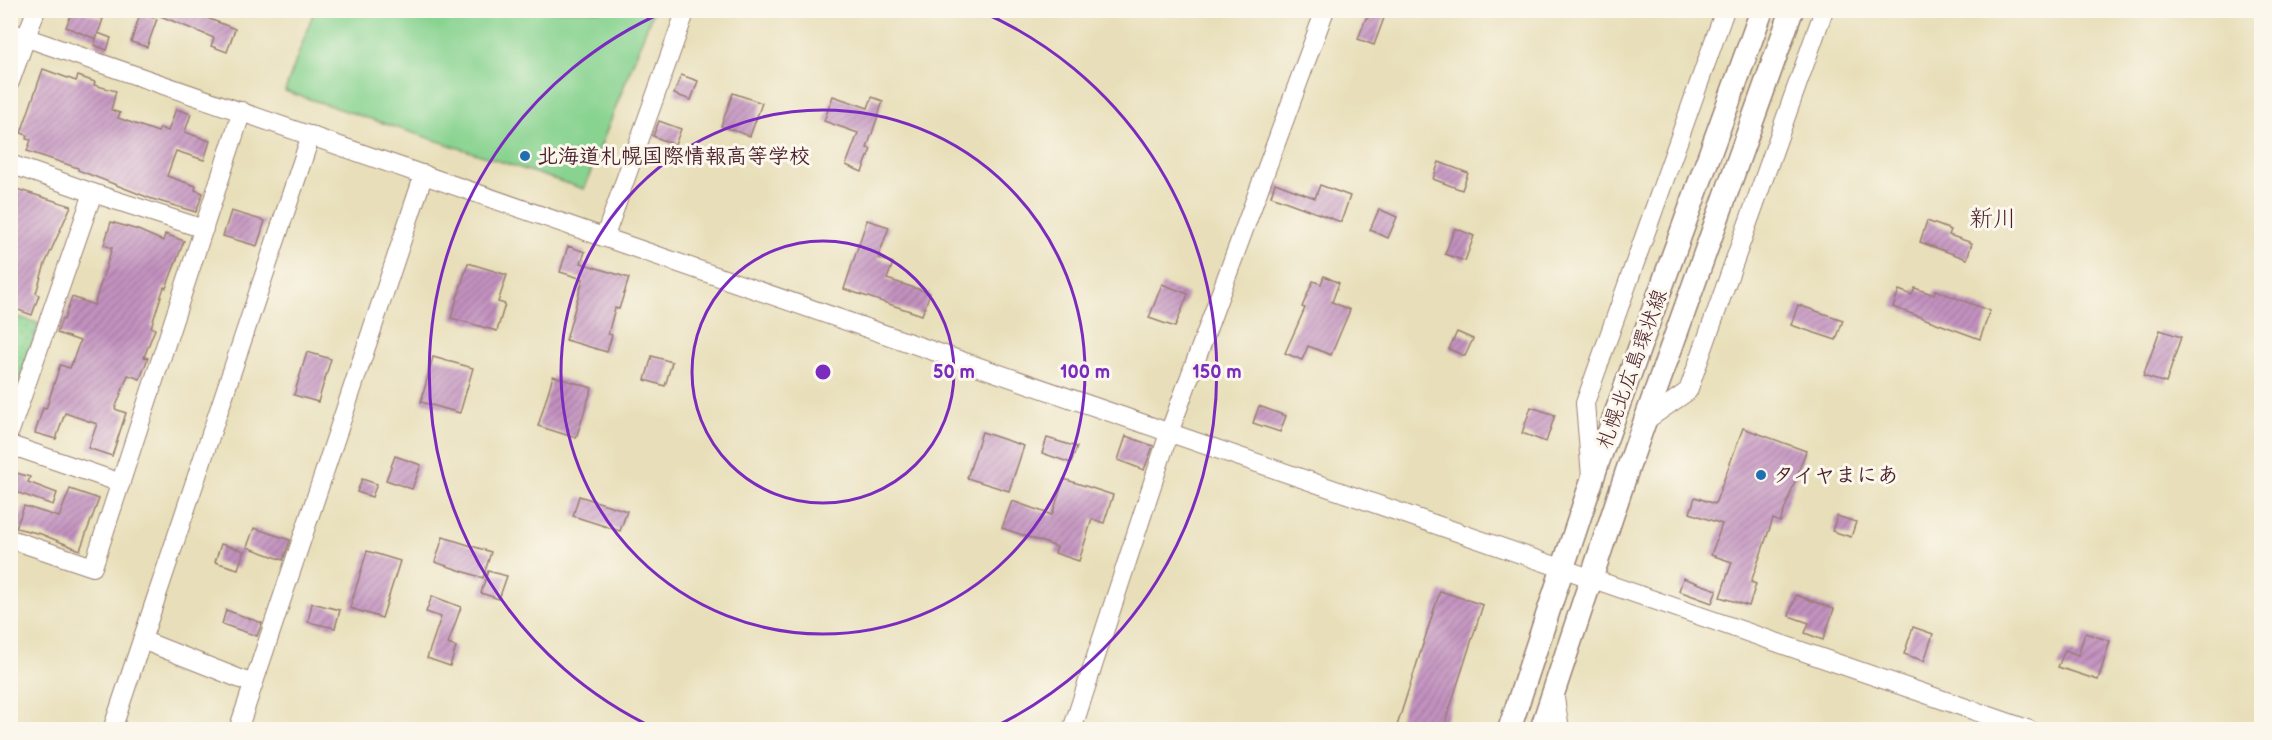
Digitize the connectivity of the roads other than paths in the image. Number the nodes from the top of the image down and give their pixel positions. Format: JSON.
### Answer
{"nodes":[{"id":1,"x":36,"y":10,"type":"edge"},
{"id":2,"x":686,"y":10,"type":"edge"},
{"id":3,"x":1324,"y":10,"type":"edge"},
{"id":4,"x":1725,"y":10,"type":"edge"},
{"id":5,"x":1762,"y":10,"type":"edge"},
{"id":6,"x":1792,"y":10,"type":"edge"},
{"id":7,"x":1824,"y":10,"type":"edge"},
{"id":8,"x":18,"y":35,"type":"edge"},
{"id":9,"x":10,"y":82,"type":"edge"},
{"id":10,"x":243,"y":111,"type":"junction"},
{"id":11,"x":311,"y":135,"type":"junction"},
{"id":12,"x":10,"y":164,"type":"edge"},
{"id":13,"x":424,"y":174,"type":"junction"},
{"id":14,"x":93,"y":193,"type":"junction"},
{"id":15,"x":204,"y":229,"type":"junction"},
{"id":16,"x":605,"y":236,"type":"junction"},
{"id":17,"x":1645,"y":421,"type":"junction"},
{"id":18,"x":10,"y":431,"type":"edge"},
{"id":19,"x":1169,"y":433,"type":"junction"},
{"id":20,"x":10,"y":445,"type":"edge"},
{"id":21,"x":1591,"y":482,"type":"junction"},
{"id":22,"x":121,"y":483,"type":"junction"},
{"id":23,"x":10,"y":539,"type":"edge"},
{"id":24,"x":1563,"y":568,"type":"junction"},
{"id":25,"x":1592,"y":577,"type":"junction"},
{"id":26,"x":142,"y":640,"type":"junction"},
{"id":27,"x":253,"y":684,"type":"junction"},
{"id":28,"x":1554,"y":690,"type":"junction"},
{"id":29,"x":112,"y":729,"type":"edge"},
{"id":30,"x":238,"y":729,"type":"edge"},
{"id":31,"x":1072,"y":729,"type":"edge"},
{"id":32,"x":1509,"y":729,"type":"edge"},
{"id":33,"x":1541,"y":729,"type":"edge"},
{"id":34,"x":1560,"y":729,"type":"edge"},
{"id":35,"x":2030,"y":729,"type":"edge"}],
"edges":[{"from":1,"to":8,"type":"street"},
{"from":2,"to":16,"type":"street"},
{"from":3,"to":19,"type":"street"},
{"from":4,"to":21,"type":"street"},
{"from":5,"to":21,"type":"main road","name":"札幌北広島環状線"},
{"from":6,"to":17,"type":"main road","name":"札幌北広島環状線"},
{"from":7,"to":17,"type":"street"},
{"from":8,"to":9,"type":"street"},
{"from":8,"to":10,"type":"street"},
{"from":10,"to":11,"type":"street"},
{"from":10,"to":15,"type":"street"},
{"from":11,"to":13,"type":"street"},
{"from":11,"to":26,"type":"street"},
{"from":12,"to":14,"type":"street"},
{"from":13,"to":16,"type":"street"},
{"from":13,"to":27,"type":"street"},
{"from":14,"to":15,"type":"street"},
{"from":14,"to":18,"type":"street"},
{"from":15,"to":22,"type":"street"},
{"from":16,"to":19,"type":"street"},
{"from":17,"to":25,"type":"main road","name":"札幌北広島環状線"},
{"from":19,"to":24,"type":"street"},
{"from":19,"to":31,"type":"street"},
{"from":20,"to":22,"type":"street"},
{"from":21,"to":24,"type":"main road","name":"札幌北広島環状線"},
{"from":22,"to":23,"type":"street"},
{"from":24,"to":25,"type":"street"},
{"from":24,"to":32,"type":"main road","name":"札幌北広島環状線"},
{"from":25,"to":28,"type":"main road","name":"札幌北広島環状線"},
{"from":25,"to":35,"type":"street"},
{"from":26,"to":27,"type":"street"},
{"from":26,"to":29,"type":"street"},
{"from":27,"to":30,"type":"street"},
{"from":28,"to":33,"type":"main road","name":"札幌北広島環状線"},
{"from":28,"to":34,"type":"street"}]}
